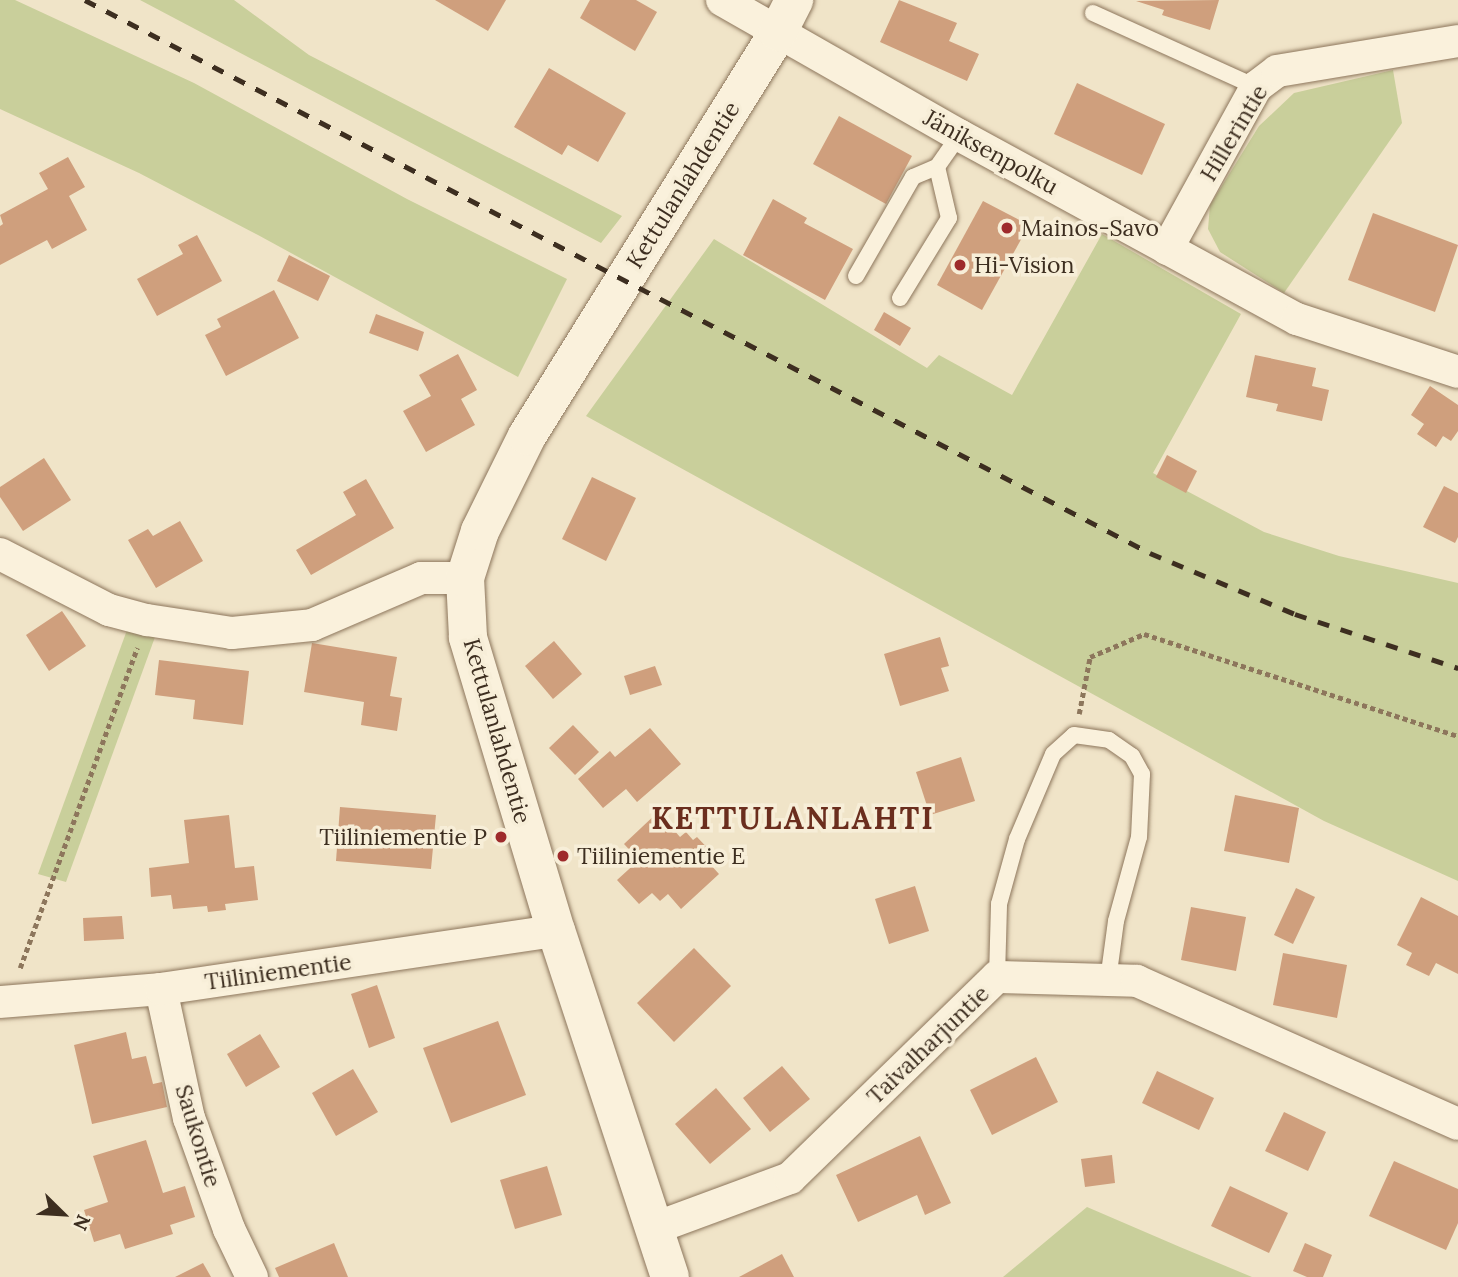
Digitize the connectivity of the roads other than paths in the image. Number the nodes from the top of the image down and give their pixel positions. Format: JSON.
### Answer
{"nodes":[{"id":1,"x":722,"y":0,"type":"edge"},
{"id":2,"x":1093,"y":13,"type":"dead end"},
{"id":3,"x":786,"y":16,"type":"edge"},
{"id":4,"x":1458,"y":41,"type":"edge"},
{"id":5,"x":1256,"y":88,"type":"junction"},
{"id":6,"x":959,"y":135,"type":"junction"},
{"id":7,"x":937,"y":167,"type":"junction"},
{"id":8,"x":1167,"y":249,"type":"junction"},
{"id":9,"x":856,"y":276,"type":"dead end"},
{"id":10,"x":900,"y":298,"type":"dead end"},
{"id":11,"x":1458,"y":372,"type":"edge"},
{"id":12,"x":0,"y":554,"type":"edge"},
{"id":13,"x":465,"y":578,"type":"junction"},
{"id":14,"x":556,"y":931,"type":"junction"},
{"id":15,"x":998,"y":977,"type":"junction"},
{"id":16,"x":1108,"y":980,"type":"junction"},
{"id":17,"x":161,"y":989,"type":"junction"},
{"id":18,"x":4,"y":1001,"type":"edge"},
{"id":19,"x":1458,"y":1124,"type":"edge"},
{"id":20,"x":655,"y":1228,"type":"junction"},
{"id":21,"x":252,"y":1277,"type":"edge"},
{"id":22,"x":670,"y":1277,"type":"edge"}],
"edges":[{"from":1,"to":3,"type":"street","name":"Jäniksenpolku"},
{"from":2,"to":5,"type":"lane"},
{"from":3,"to":6,"type":"street","name":"Jäniksenpolku"},
{"from":3,"to":13,"type":"street","name":"Kettulanlahdentie"},
{"from":4,"to":5,"type":"street","name":"Hillerintie"},
{"from":5,"to":8,"type":"street","name":"Hillerintie"},
{"from":6,"to":7,"type":"lane"},
{"from":6,"to":8,"type":"street","name":"Jäniksenpolku"},
{"from":7,"to":9,"type":"lane"},
{"from":7,"to":10,"type":"lane"},
{"from":8,"to":11,"type":"street","name":"Jäniksenpolku"},
{"from":12,"to":13,"type":"street"},
{"from":13,"to":14,"type":"street","name":"Kettulanlahdentie"},
{"from":14,"to":17,"type":"street","name":"Tiiliniementie"},
{"from":14,"to":20,"type":"street","name":"Kettulanlahdentie"},
{"from":15,"to":16,"type":"street","name":"Taivalharjuntie"},
{"from":15,"to":16,"type":"lane"},
{"from":15,"to":20,"type":"street","name":"Taivalharjuntie"},
{"from":16,"to":19,"type":"street","name":"Taivalharjuntie"},
{"from":17,"to":18,"type":"street","name":"Tiiliniementie"},
{"from":17,"to":21,"type":"street","name":"Saukontie"},
{"from":20,"to":22,"type":"street","name":"Kettulanlahdentie"}]}
